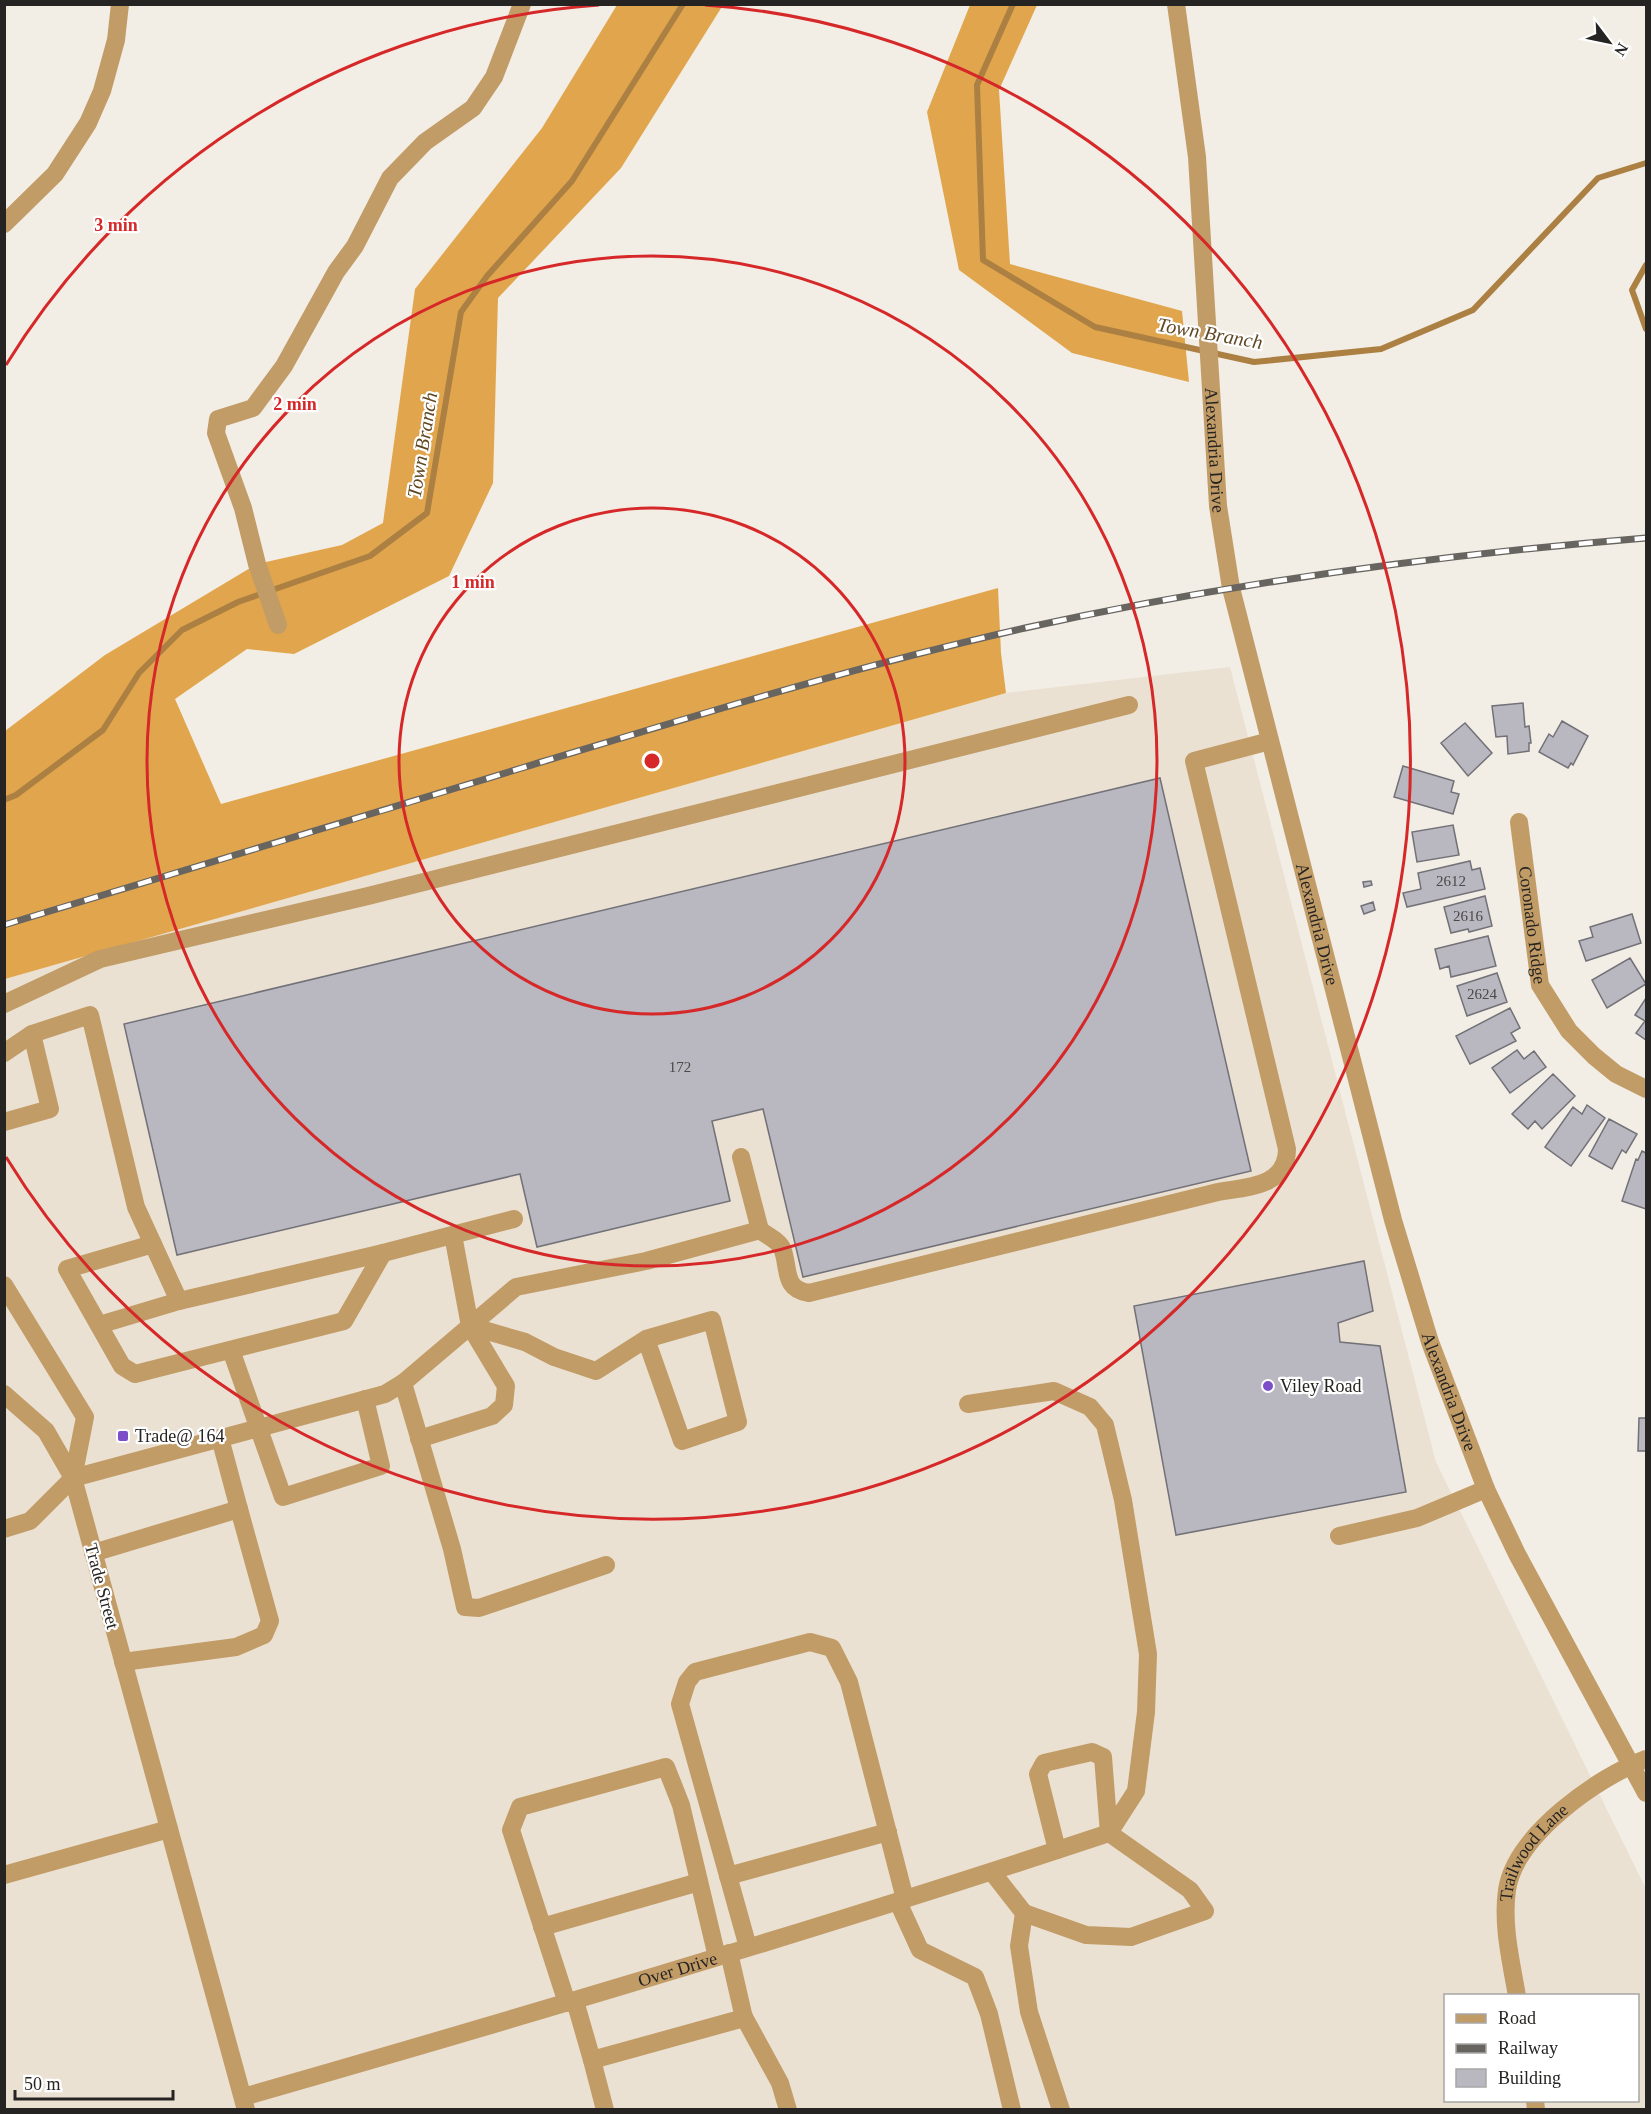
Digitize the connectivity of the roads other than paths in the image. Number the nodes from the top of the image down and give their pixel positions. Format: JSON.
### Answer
{"nodes":[{"id":1,"x":120,"y":4,"type":"edge"},
{"id":2,"x":522,"y":4,"type":"edge"},
{"id":3,"x":1176,"y":4,"type":"edge"},
{"id":4,"x":4,"y":224,"type":"edge"},
{"id":5,"x":278,"y":625,"type":"dead end"},
{"id":6,"x":1129,"y":705,"type":"dead end"},
{"id":7,"x":1270,"y":741,"type":"junction"},
{"id":8,"x":1519,"y":822,"type":"dead end"},
{"id":9,"x":4,"y":1004,"type":"edge"},
{"id":10,"x":32,"y":1034,"type":"junction"},
{"id":11,"x":4,"y":1053,"type":"edge"},
{"id":12,"x":1647,"y":1089,"type":"edge"},
{"id":13,"x":4,"y":1122,"type":"edge"},
{"id":14,"x":741,"y":1157,"type":"dead end"},
{"id":15,"x":514,"y":1219,"type":"dead end"},
{"id":16,"x":760,"y":1230,"type":"junction"},
{"id":17,"x":453,"y":1235,"type":"junction"},
{"id":18,"x":153,"y":1244,"type":"junction"},
{"id":19,"x":383,"y":1253,"type":"junction"},
{"id":20,"x":4,"y":1284,"type":"edge"},
{"id":21,"x":179,"y":1301,"type":"junction"},
{"id":22,"x":99,"y":1325,"type":"junction"},
{"id":23,"x":470,"y":1326,"type":"junction"},
{"id":24,"x":646,"y":1339,"type":"junction"},
{"id":25,"x":231,"y":1350,"type":"junction"},
{"id":26,"x":403,"y":1383,"type":"junction"},
{"id":27,"x":4,"y":1394,"type":"edge"},
{"id":28,"x":365,"y":1399,"type":"junction"},
{"id":29,"x":968,"y":1404,"type":"dead end"},
{"id":30,"x":259,"y":1428,"type":"junction"},
{"id":31,"x":220,"y":1438,"type":"junction"},
{"id":32,"x":419,"y":1439,"type":"junction"},
{"id":33,"x":73,"y":1478,"type":"junction"},
{"id":34,"x":1486,"y":1490,"type":"junction"},
{"id":35,"x":239,"y":1509,"type":"junction"},
{"id":36,"x":4,"y":1529,"type":"edge"},
{"id":37,"x":1339,"y":1536,"type":"dead end"},
{"id":38,"x":93,"y":1553,"type":"junction"},
{"id":39,"x":606,"y":1564,"type":"dead end"},
{"id":40,"x":123,"y":1662,"type":"junction"},
{"id":41,"x":1639,"y":1762,"type":"edge"},
{"id":42,"x":1647,"y":1793,"type":"edge"},
{"id":43,"x":169,"y":1829,"type":"junction"},
{"id":44,"x":888,"y":1832,"type":"junction"},
{"id":45,"x":1109,"y":1833,"type":"junction"},
{"id":46,"x":1057,"y":1850,"type":"junction"},
{"id":47,"x":992,"y":1872,"type":"junction"},
{"id":48,"x":4,"y":1875,"type":"edge"},
{"id":49,"x":728,"y":1876,"type":"junction"},
{"id":50,"x":699,"y":1882,"type":"junction"},
{"id":51,"x":902,"y":1900,"type":"junction"},
{"id":52,"x":1024,"y":1913,"type":"junction"},
{"id":53,"x":542,"y":1928,"type":"junction"},
{"id":54,"x":748,"y":1947,"type":"junction"},
{"id":55,"x":723,"y":1955,"type":"junction"},
{"id":56,"x":1517,"y":1994,"type":"edge"},
{"id":57,"x":571,"y":2002,"type":"junction"},
{"id":58,"x":744,"y":2017,"type":"junction"},
{"id":59,"x":592,"y":2060,"type":"junction"},
{"id":60,"x":244,"y":2103,"type":"edge"},
{"id":61,"x":605,"y":2109,"type":"edge"},
{"id":62,"x":788,"y":2109,"type":"edge"},
{"id":63,"x":1012,"y":2109,"type":"edge"},
{"id":64,"x":1061,"y":2109,"type":"edge"}],
"edges":[{"from":1,"to":4,"type":"street"},
{"from":2,"to":5,"type":"street"},
{"from":3,"to":7,"type":"street","name":"Alexandria Drive"},
{"from":6,"to":9,"type":"street"},
{"from":7,"to":16,"type":"street"},
{"from":7,"to":34,"type":"street","name":"Alexandria Drive"},
{"from":8,"to":12,"type":"street","name":"Coronado Ridge"},
{"from":10,"to":11,"type":"street"},
{"from":10,"to":13,"type":"street"},
{"from":10,"to":18,"type":"street"},
{"from":14,"to":16,"type":"street"},
{"from":15,"to":17,"type":"street"},
{"from":16,"to":23,"type":"street"},
{"from":17,"to":19,"type":"street"},
{"from":17,"to":23,"type":"street"},
{"from":18,"to":21,"type":"street"},
{"from":18,"to":22,"type":"street"},
{"from":19,"to":21,"type":"street"},
{"from":19,"to":25,"type":"street"},
{"from":20,"to":33,"type":"street"},
{"from":21,"to":22,"type":"street"},
{"from":22,"to":25,"type":"street"},
{"from":23,"to":24,"type":"street"},
{"from":23,"to":26,"type":"street"},
{"from":23,"to":32,"type":"street"},
{"from":24,"to":24,"type":"street"},
{"from":25,"to":30,"type":"street"},
{"from":26,"to":28,"type":"street"},
{"from":26,"to":32,"type":"street"},
{"from":27,"to":33,"type":"street"},
{"from":28,"to":30,"type":"street"},
{"from":28,"to":30,"type":"street"},
{"from":29,"to":45,"type":"street"},
{"from":30,"to":31,"type":"street"},
{"from":31,"to":33,"type":"street"},
{"from":31,"to":35,"type":"street"},
{"from":32,"to":39,"type":"street"},
{"from":33,"to":36,"type":"street"},
{"from":33,"to":38,"type":"street","name":"Trade Street"},
{"from":34,"to":37,"type":"street"},
{"from":34,"to":41,"type":"street","name":"Alexandria Drive"},
{"from":35,"to":38,"type":"street"},
{"from":35,"to":40,"type":"street"},
{"from":38,"to":40,"type":"street","name":"Trade Street"},
{"from":40,"to":43,"type":"street","name":"Trade Street"},
{"from":41,"to":42,"type":"street","name":"Alexandria Drive"},
{"from":41,"to":56,"type":"street","name":"Trailwood Lane"},
{"from":43,"to":48,"type":"street"},
{"from":43,"to":60,"type":"street","name":"Trade Street"},
{"from":44,"to":49,"type":"street"},
{"from":44,"to":49,"type":"street"},
{"from":44,"to":51,"type":"street"},
{"from":45,"to":46,"type":"street","name":"Over Drive"},
{"from":45,"to":46,"type":"street"},
{"from":45,"to":52,"type":"street"},
{"from":46,"to":47,"type":"street","name":"Over Drive"},
{"from":47,"to":51,"type":"street","name":"Over Drive"},
{"from":47,"to":52,"type":"street"},
{"from":49,"to":54,"type":"street"},
{"from":50,"to":53,"type":"street"},
{"from":50,"to":53,"type":"street"},
{"from":50,"to":55,"type":"street"},
{"from":51,"to":54,"type":"street","name":"Over Drive"},
{"from":51,"to":63,"type":"street"},
{"from":52,"to":64,"type":"street"},
{"from":53,"to":57,"type":"street"},
{"from":54,"to":55,"type":"street","name":"Over Drive"},
{"from":55,"to":57,"type":"street","name":"Over Drive"},
{"from":55,"to":58,"type":"street"},
{"from":57,"to":59,"type":"street"},
{"from":57,"to":60,"type":"street","name":"Over Drive"},
{"from":58,"to":59,"type":"street"},
{"from":58,"to":62,"type":"street"},
{"from":59,"to":61,"type":"street"}]}
